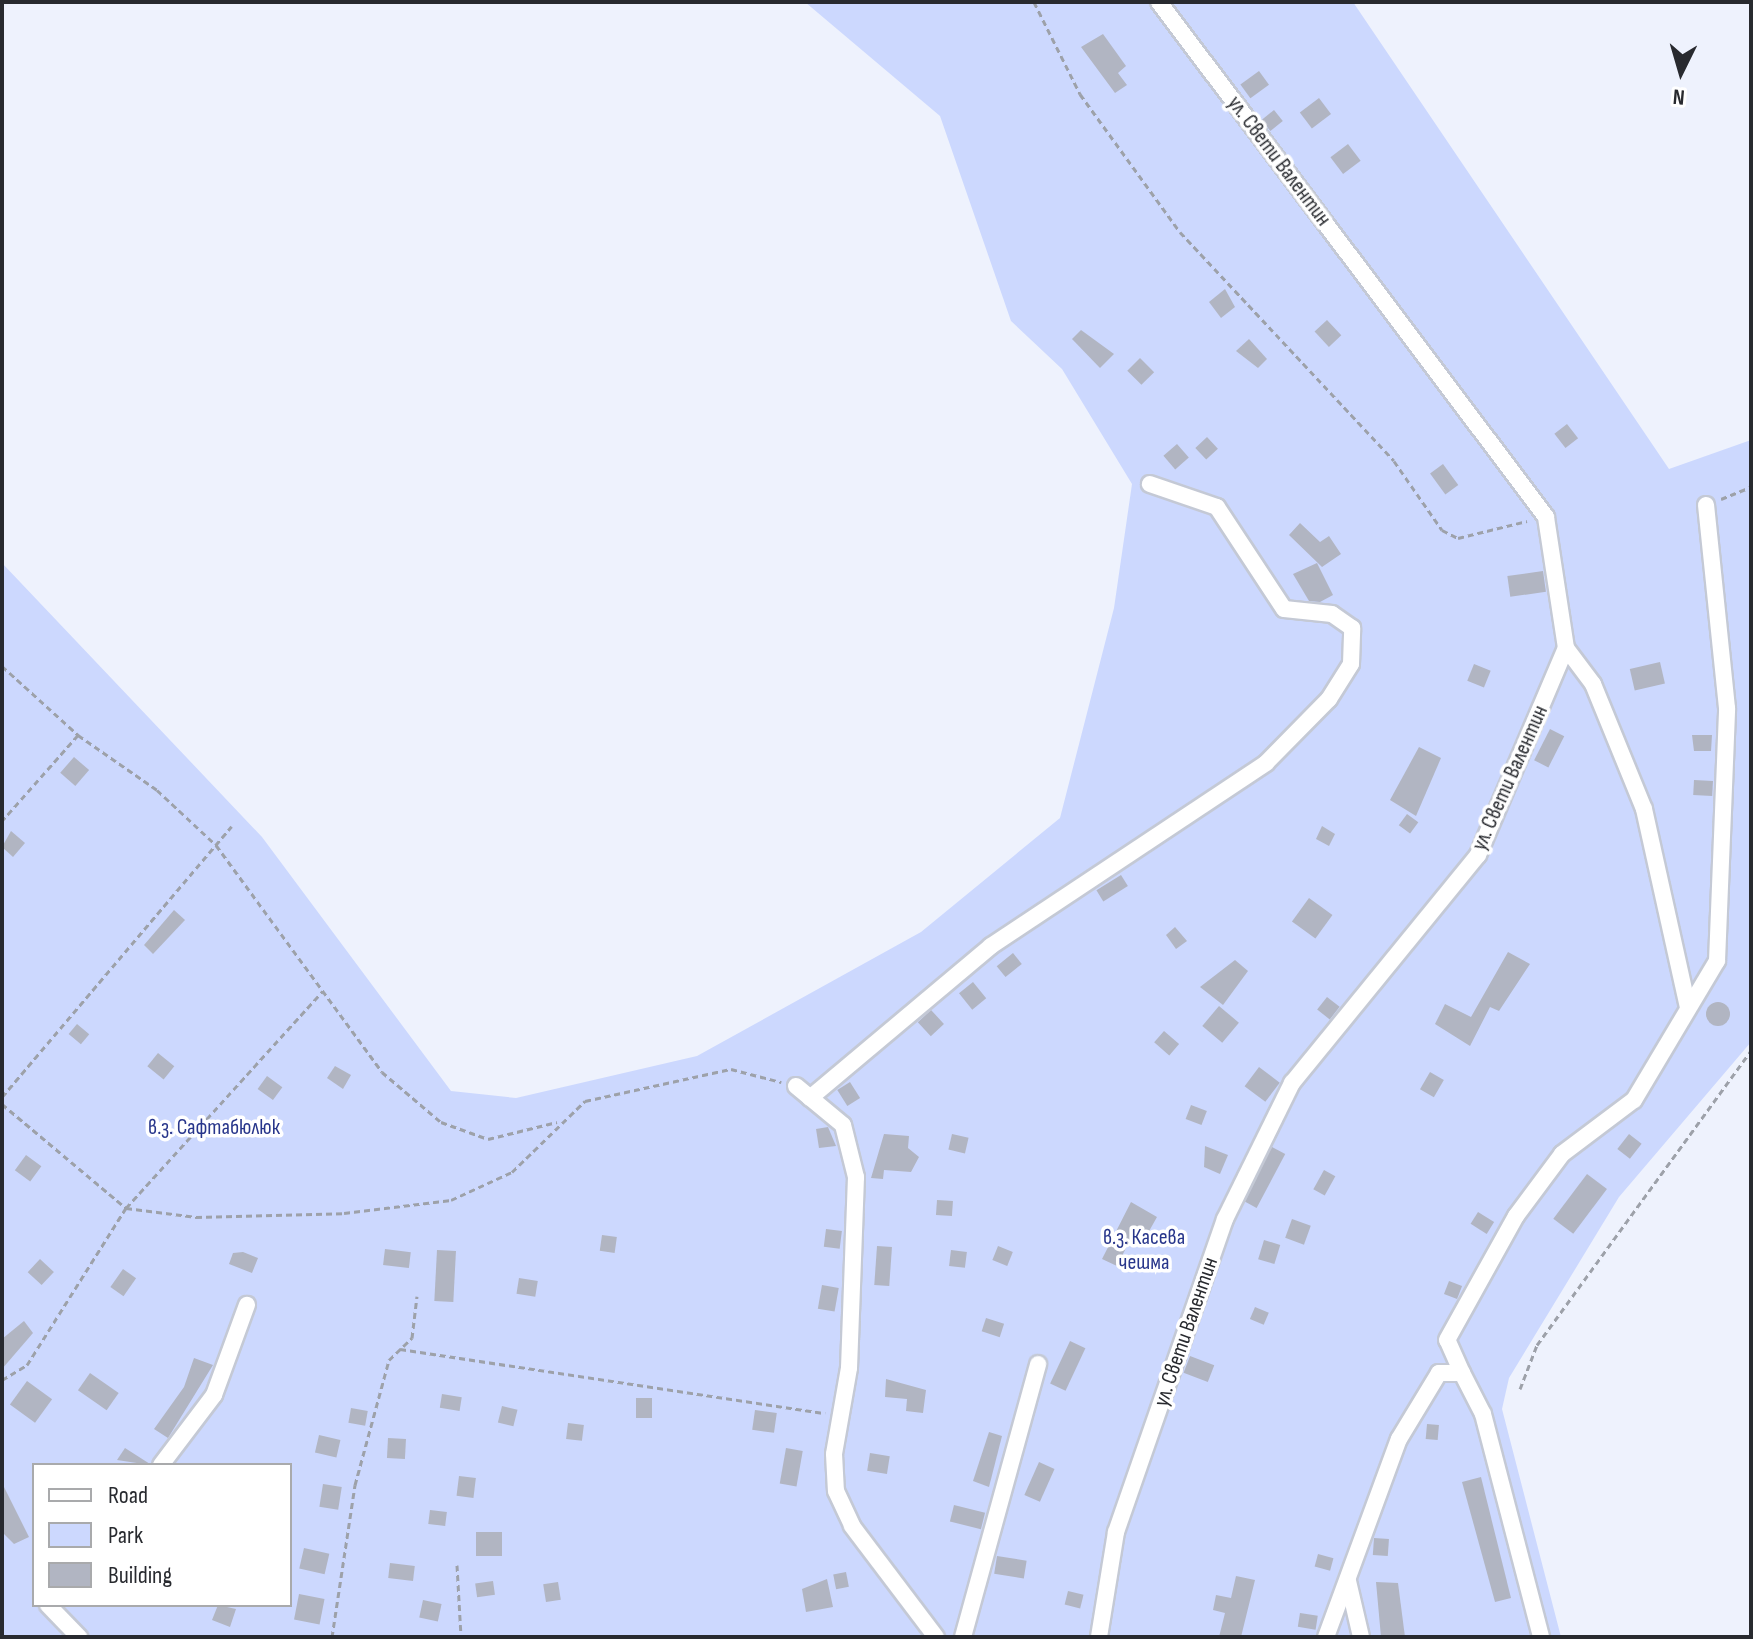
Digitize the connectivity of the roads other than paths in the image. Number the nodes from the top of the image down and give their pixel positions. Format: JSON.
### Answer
{"nodes":[{"id":1,"x":1159,"y":2,"type":"edge"},
{"id":2,"x":1150,"y":484,"type":"dead end"},
{"id":3,"x":1706,"y":505,"type":"road end"},
{"id":4,"x":1566,"y":648,"type":"junction"},
{"id":5,"x":1688,"y":1007,"type":"junction"},
{"id":6,"x":796,"y":1086,"type":"road end"},
{"id":7,"x":810,"y":1098,"type":"junction"},
{"id":8,"x":247,"y":1305,"type":"dead end"},
{"id":9,"x":1038,"y":1364,"type":"dead end"},
{"id":10,"x":1462,"y":1373,"type":"junction"},
{"id":11,"x":163,"y":1463,"type":"edge"},
{"id":12,"x":1348,"y":1579,"type":"junction"},
{"id":13,"x":50,"y":1607,"type":"edge"},
{"id":14,"x":79,"y":1637,"type":"edge"},
{"id":15,"x":936,"y":1637,"type":"edge"},
{"id":16,"x":963,"y":1637,"type":"edge"},
{"id":17,"x":1099,"y":1637,"type":"edge"},
{"id":18,"x":1326,"y":1637,"type":"edge"},
{"id":19,"x":1361,"y":1637,"type":"edge"},
{"id":20,"x":1541,"y":1637,"type":"edge"}],
"edges":[{"from":1,"to":4,"type":"street","name":"ул. Свети Валентин"},
{"from":2,"to":7,"type":"street"},
{"from":3,"to":5,"type":"street"},
{"from":4,"to":5,"type":"street"},
{"from":4,"to":17,"type":"street","name":"ул. Свети Валентин"},
{"from":5,"to":10,"type":"street"},
{"from":6,"to":7,"type":"street"},
{"from":7,"to":15,"type":"street"},
{"from":8,"to":11,"type":"street"},
{"from":9,"to":16,"type":"street"},
{"from":10,"to":12,"type":"street"},
{"from":10,"to":20,"type":"street"},
{"from":12,"to":18,"type":"street"},
{"from":12,"to":19,"type":"street"},
{"from":13,"to":14,"type":"street"}]}
